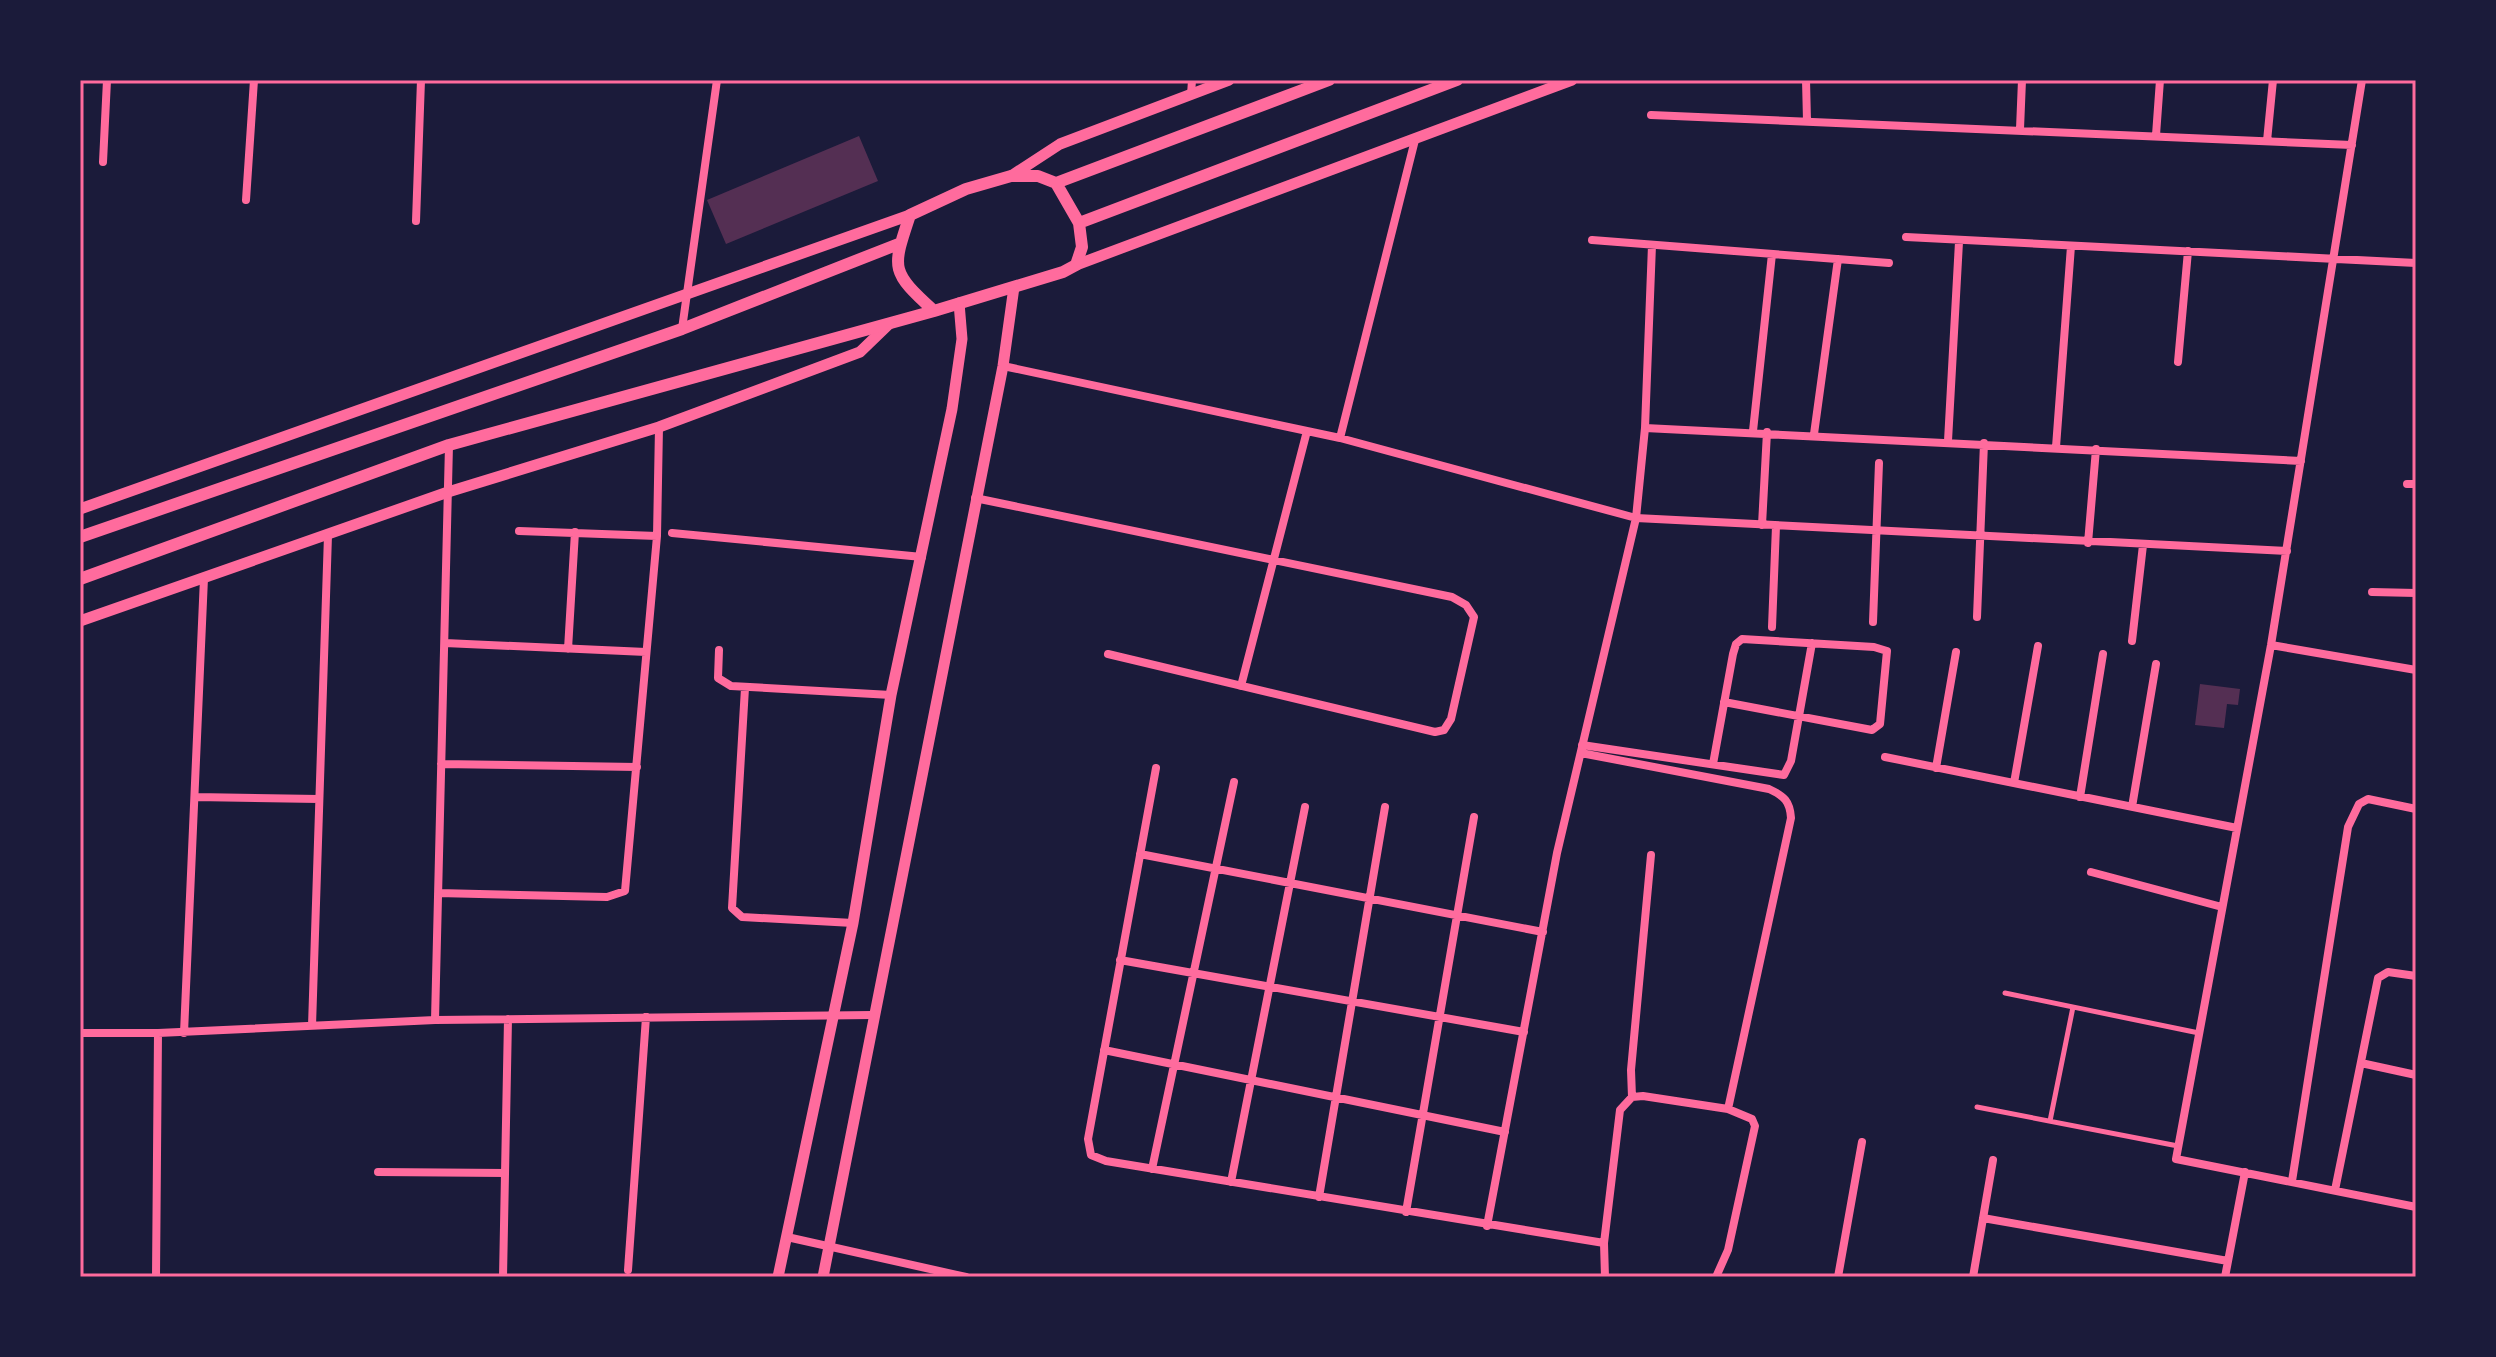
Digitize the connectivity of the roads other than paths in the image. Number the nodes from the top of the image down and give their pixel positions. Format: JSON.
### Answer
{"nodes":[{"id":1,"x":107,"y":80,"type":"edge"},
{"id":2,"x":254,"y":80,"type":"edge"},
{"id":3,"x":421,"y":80,"type":"edge"},
{"id":4,"x":717,"y":80,"type":"edge"},
{"id":5,"x":1192,"y":80,"type":"edge"},
{"id":6,"x":1229,"y":80,"type":"edge"},
{"id":7,"x":1329,"y":80,"type":"edge"},
{"id":8,"x":1457,"y":80,"type":"edge"},
{"id":9,"x":1572,"y":80,"type":"edge"},
{"id":10,"x":1806,"y":80,"type":"edge"},
{"id":11,"x":2022,"y":80,"type":"edge"},
{"id":12,"x":2160,"y":80,"type":"edge"},
{"id":13,"x":2273,"y":80,"type":"edge"},
{"id":14,"x":2362,"y":80,"type":"edge"},
{"id":15,"x":1191,"y":95,"type":"junction"},
{"id":16,"x":1651,"y":115,"type":"dead end"},
{"id":17,"x":1807,"y":121,"type":"junction"},
{"id":18,"x":2020,"y":129,"type":"junction"},
{"id":19,"x":2156,"y":135,"type":"junction"},
{"id":20,"x":1415,"y":140,"type":"junction"},
{"id":21,"x":2267,"y":141,"type":"junction"},
{"id":22,"x":2352,"y":145,"type":"junction"},
{"id":23,"x":103,"y":162,"type":"dead end"},
{"id":24,"x":1011,"y":176,"type":"junction"},
{"id":25,"x":1056,"y":183,"type":"junction"},
{"id":26,"x":246,"y":200,"type":"dead end"},
{"id":27,"x":910,"y":215,"type":"junction"},
{"id":28,"x":416,"y":221,"type":"dead end"},
{"id":29,"x":1079,"y":223,"type":"junction"},
{"id":30,"x":1906,"y":237,"type":"dead end"},
{"id":31,"x":1592,"y":240,"type":"dead end"},
{"id":32,"x":1959,"y":242,"type":"junction"},
{"id":33,"x":901,"y":243,"type":"junction"},
{"id":34,"x":1652,"y":245,"type":"junction"},
{"id":35,"x":2071,"y":246,"type":"junction"},
{"id":36,"x":2188,"y":251,"type":"junction"},
{"id":37,"x":1772,"y":254,"type":"junction"},
{"id":38,"x":2334,"y":258,"type":"junction"},
{"id":39,"x":1838,"y":259,"type":"junction"},
{"id":40,"x":1889,"y":263,"type":"dead end"},
{"id":41,"x":2416,"y":263,"type":"edge"},
{"id":42,"x":1076,"y":265,"type":"junction"},
{"id":43,"x":1014,"y":287,"type":"junction"},
{"id":44,"x":688,"y":292,"type":"junction"},
{"id":45,"x":959,"y":303,"type":"junction"},
{"id":46,"x":934,"y":311,"type":"junction"},
{"id":47,"x":893,"y":321,"type":"junction"},
{"id":48,"x":682,"y":329,"type":"junction"},
{"id":49,"x":2178,"y":362,"type":"dead end"},
{"id":50,"x":1003,"y":366,"type":"junction"},
{"id":51,"x":659,"y":427,"type":"junction"},
{"id":52,"x":1645,"y":428,"type":"junction"},
{"id":53,"x":1307,"y":431,"type":"junction"},
{"id":54,"x":1753,"y":431,"type":"junction"},
{"id":55,"x":1767,"y":432,"type":"junction"},
{"id":56,"x":1814,"y":434,"type":"junction"},
{"id":57,"x":1340,"y":438,"type":"junction"},
{"id":58,"x":1948,"y":441,"type":"junction"},
{"id":59,"x":1984,"y":443,"type":"junction"},
{"id":60,"x":449,"y":445,"type":"junction"},
{"id":61,"x":2056,"y":447,"type":"junction"},
{"id":62,"x":2096,"y":449,"type":"junction"},
{"id":63,"x":2301,"y":461,"type":"junction"},
{"id":64,"x":1879,"y":463,"type":"dead end"},
{"id":65,"x":448,"y":492,"type":"junction"},
{"id":66,"x":975,"y":498,"type":"junction"},
{"id":67,"x":80,"y":509,"type":"edge"},
{"id":68,"x":1636,"y":518,"type":"junction"},
{"id":69,"x":1762,"y":525,"type":"junction"},
{"id":70,"x":1776,"y":526,"type":"junction"},
{"id":71,"x":519,"y":531,"type":"dead end"},
{"id":72,"x":575,"y":532,"type":"junction"},
{"id":73,"x":1874,"y":532,"type":"junction"},
{"id":74,"x":672,"y":533,"type":"dead end"},
{"id":75,"x":328,"y":535,"type":"junction"},
{"id":76,"x":1979,"y":535,"type":"junction"},
{"id":77,"x":657,"y":536,"type":"junction"},
{"id":78,"x":80,"y":537,"type":"edge"},
{"id":79,"x":2088,"y":543,"type":"junction"},
{"id":80,"x":2143,"y":545,"type":"junction"},
{"id":81,"x":2287,"y":551,"type":"junction"},
{"id":82,"x":922,"y":557,"type":"junction"},
{"id":83,"x":1276,"y":560,"type":"junction"},
{"id":84,"x":204,"y":578,"type":"junction"},
{"id":85,"x":80,"y":579,"type":"edge"},
{"id":86,"x":2372,"y":592,"type":"dead end"},
{"id":87,"x":2416,"y":593,"type":"edge"},
{"id":88,"x":1977,"y":617,"type":"dead end"},
{"id":89,"x":80,"y":621,"type":"edge"},
{"id":90,"x":1873,"y":622,"type":"dead end"},
{"id":91,"x":1772,"y":627,"type":"dead end"},
{"id":92,"x":2132,"y":641,"type":"dead end"},
{"id":93,"x":445,"y":643,"type":"junction"},
{"id":94,"x":1812,"y":643,"type":"junction"},
{"id":95,"x":2271,"y":645,"type":"junction"},
{"id":96,"x":2038,"y":646,"type":"dead end"},
{"id":97,"x":568,"y":649,"type":"junction"},
{"id":98,"x":719,"y":650,"type":"dead end"},
{"id":99,"x":646,"y":652,"type":"junction"},
{"id":100,"x":1956,"y":652,"type":"dead end"},
{"id":101,"x":1108,"y":654,"type":"dead end"},
{"id":102,"x":2103,"y":654,"type":"dead end"},
{"id":103,"x":2156,"y":664,"type":"dead end"},
{"id":104,"x":2416,"y":670,"type":"edge"},
{"id":105,"x":1241,"y":686,"type":"junction"},
{"id":106,"x":745,"y":688,"type":"junction"},
{"id":107,"x":891,"y":695,"type":"junction"},
{"id":108,"x":1724,"y":702,"type":"junction"},
{"id":109,"x":1798,"y":716,"type":"junction"},
{"id":110,"x":1582,"y":749,"type":"junction"},
{"id":111,"x":1885,"y":757,"type":"dead end"},
{"id":112,"x":441,"y":764,"type":"junction"},
{"id":113,"x":1713,"y":764,"type":"junction"},
{"id":114,"x":637,"y":767,"type":"junction"},
{"id":115,"x":1156,"y":768,"type":"dead end"},
{"id":116,"x":1936,"y":768,"type":"junction"},
{"id":117,"x":1234,"y":782,"type":"dead end"},
{"id":118,"x":2014,"y":783,"type":"junction"},
{"id":119,"x":195,"y":797,"type":"junction"},
{"id":120,"x":2080,"y":797,"type":"junction"},
{"id":121,"x":319,"y":799,"type":"junction"},
{"id":122,"x":1305,"y":807,"type":"dead end"},
{"id":123,"x":1385,"y":807,"type":"dead end"},
{"id":124,"x":2132,"y":807,"type":"junction"},
{"id":125,"x":2416,"y":809,"type":"edge"},
{"id":126,"x":1474,"y":817,"type":"dead end"},
{"id":127,"x":2237,"y":828,"type":"junction"},
{"id":128,"x":1140,"y":854,"type":"junction"},
{"id":129,"x":1651,"y":855,"type":"dead end"},
{"id":130,"x":1216,"y":868,"type":"junction"},
{"id":131,"x":2091,"y":872,"type":"dead end"},
{"id":132,"x":1290,"y":883,"type":"junction"},
{"id":133,"x":438,"y":893,"type":"junction"},
{"id":134,"x":1370,"y":898,"type":"junction"},
{"id":135,"x":2222,"y":907,"type":"junction"},
{"id":136,"x":1458,"y":916,"type":"junction"},
{"id":137,"x":853,"y":923,"type":"junction"},
{"id":138,"x":1543,"y":932,"type":"junction"},
{"id":139,"x":1120,"y":960,"type":"junction"},
{"id":140,"x":1194,"y":973,"type":"junction"},
{"id":141,"x":2416,"y":976,"type":"edge"},
{"id":142,"x":1269,"y":986,"type":"junction"},
{"id":143,"x":2005,"y":993,"type":"dead end"},
{"id":144,"x":1352,"y":1001,"type":"junction"},
{"id":145,"x":2073,"y":1007,"type":"junction"},
{"id":146,"x":872,"y":1015,"type":"junction"},
{"id":147,"x":831,"y":1016,"type":"junction"},
{"id":148,"x":646,"y":1017,"type":"junction"},
{"id":149,"x":1440,"y":1017,"type":"junction"},
{"id":150,"x":508,"y":1019,"type":"junction"},
{"id":151,"x":435,"y":1020,"type":"junction"},
{"id":152,"x":312,"y":1026,"type":"junction"},
{"id":153,"x":1524,"y":1032,"type":"junction"},
{"id":154,"x":80,"y":1033,"type":"edge"},
{"id":155,"x":158,"y":1033,"type":"junction"},
{"id":156,"x":184,"y":1033,"type":"junction"},
{"id":157,"x":2199,"y":1033,"type":"junction"},
{"id":158,"x":1104,"y":1050,"type":"junction"},
{"id":159,"x":2361,"y":1063,"type":"junction"},
{"id":160,"x":1174,"y":1065,"type":"junction"},
{"id":161,"x":2416,"y":1075,"type":"edge"},
{"id":162,"x":1251,"y":1080,"type":"junction"},
{"id":163,"x":1632,"y":1097,"type":"junction"},
{"id":164,"x":1336,"y":1098,"type":"junction"},
{"id":165,"x":1977,"y":1107,"type":"dead end"},
{"id":166,"x":1728,"y":1109,"type":"junction"},
{"id":167,"x":1423,"y":1116,"type":"junction"},
{"id":168,"x":2050,"y":1121,"type":"junction"},
{"id":169,"x":1505,"y":1132,"type":"junction"},
{"id":170,"x":1862,"y":1142,"type":"dead end"},
{"id":171,"x":2178,"y":1146,"type":"junction"},
{"id":172,"x":1993,"y":1160,"type":"dead end"},
{"id":173,"x":1152,"y":1169,"type":"junction"},
{"id":174,"x":378,"y":1172,"type":"dead end"},
{"id":175,"x":2245,"y":1172,"type":"junction"},
{"id":176,"x":505,"y":1173,"type":"junction"},
{"id":177,"x":2292,"y":1181,"type":"junction"},
{"id":178,"x":1231,"y":1182,"type":"junction"},
{"id":179,"x":2335,"y":1190,"type":"junction"},
{"id":180,"x":1319,"y":1197,"type":"junction"},
{"id":181,"x":2415,"y":1204,"type":"edge"},
{"id":182,"x":1406,"y":1212,"type":"junction"},
{"id":183,"x":1983,"y":1218,"type":"junction"},
{"id":184,"x":1487,"y":1226,"type":"junction"},
{"id":185,"x":787,"y":1237,"type":"junction"},
{"id":186,"x":1604,"y":1243,"type":"junction"},
{"id":187,"x":830,"y":1245,"type":"junction"},
{"id":188,"x":2228,"y":1261,"type":"junction"},
{"id":189,"x":628,"y":1270,"type":"dead end"},
{"id":190,"x":156,"y":1277,"type":"edge"},
{"id":191,"x":503,"y":1277,"type":"edge"},
{"id":192,"x":778,"y":1277,"type":"edge"},
{"id":193,"x":823,"y":1277,"type":"edge"},
{"id":194,"x":966,"y":1277,"type":"edge"},
{"id":195,"x":1605,"y":1277,"type":"edge"},
{"id":196,"x":1716,"y":1277,"type":"edge"},
{"id":197,"x":1838,"y":1277,"type":"edge"},
{"id":198,"x":1973,"y":1277,"type":"edge"},
{"id":199,"x":2225,"y":1277,"type":"edge"}],
"edges":[{"from":1,"to":23,"type":"street"},
{"from":2,"to":26,"type":"street"},
{"from":3,"to":28,"type":"street"},
{"from":4,"to":44,"type":"street"},
{"from":5,"to":15,"type":"street"},
{"from":6,"to":15,"type":"street"},
{"from":7,"to":25,"type":"main road"},
{"from":8,"to":29,"type":"main road"},
{"from":9,"to":20,"type":"street"},
{"from":10,"to":17,"type":"street"},
{"from":11,"to":18,"type":"street"},
{"from":12,"to":19,"type":"street"},
{"from":13,"to":21,"type":"street"},
{"from":14,"to":22,"type":"street"},
{"from":15,"to":24,"type":"street"},
{"from":16,"to":17,"type":"street"},
{"from":17,"to":18,"type":"street"},
{"from":18,"to":19,"type":"street"},
{"from":19,"to":21,"type":"street"},
{"from":20,"to":42,"type":"street"},
{"from":20,"to":57,"type":"street"},
{"from":21,"to":22,"type":"street"},
{"from":22,"to":38,"type":"street"},
{"from":24,"to":25,"type":"main road"},
{"from":24,"to":27,"type":"main road"},
{"from":25,"to":29,"type":"main road"},
{"from":27,"to":33,"type":"main road"},
{"from":27,"to":44,"type":"street"},
{"from":29,"to":42,"type":"main road"},
{"from":30,"to":32,"type":"street"},
{"from":31,"to":34,"type":"street"},
{"from":32,"to":35,"type":"street"},
{"from":32,"to":58,"type":"street"},
{"from":33,"to":46,"type":"main road"},
{"from":33,"to":48,"type":"main road"},
{"from":34,"to":37,"type":"street"},
{"from":34,"to":52,"type":"street"},
{"from":35,"to":36,"type":"street"},
{"from":35,"to":61,"type":"street"},
{"from":36,"to":38,"type":"street"},
{"from":36,"to":49,"type":"street"},
{"from":37,"to":39,"type":"street"},
{"from":37,"to":54,"type":"street"},
{"from":38,"to":41,"type":"street"},
{"from":38,"to":63,"type":"street"},
{"from":39,"to":40,"type":"street"},
{"from":39,"to":56,"type":"street"},
{"from":42,"to":43,"type":"main road"},
{"from":43,"to":45,"type":"main road"},
{"from":43,"to":50,"type":"street"},
{"from":44,"to":48,"type":"street"},
{"from":44,"to":67,"type":"street"},
{"from":45,"to":46,"type":"main road"},
{"from":45,"to":82,"type":"street"},
{"from":46,"to":47,"type":"main road"},
{"from":47,"to":51,"type":"street"},
{"from":47,"to":60,"type":"main road"},
{"from":48,"to":78,"type":"main road"},
{"from":50,"to":53,"type":"street"},
{"from":50,"to":66,"type":"street"},
{"from":51,"to":65,"type":"street"},
{"from":51,"to":77,"type":"street"},
{"from":52,"to":54,"type":"street"},
{"from":52,"to":68,"type":"street"},
{"from":53,"to":57,"type":"street"},
{"from":53,"to":83,"type":"street"},
{"from":54,"to":55,"type":"street"},
{"from":55,"to":56,"type":"street"},
{"from":55,"to":69,"type":"street"},
{"from":56,"to":58,"type":"street"},
{"from":57,"to":68,"type":"street"},
{"from":58,"to":59,"type":"street"},
{"from":59,"to":61,"type":"street"},
{"from":59,"to":76,"type":"street"},
{"from":60,"to":65,"type":"street"},
{"from":60,"to":85,"type":"main road"},
{"from":61,"to":62,"type":"street"},
{"from":62,"to":63,"type":"street"},
{"from":62,"to":79,"type":"street"},
{"from":63,"to":81,"type":"street"},
{"from":64,"to":73,"type":"street"},
{"from":65,"to":75,"type":"street"},
{"from":65,"to":93,"type":"street"},
{"from":66,"to":83,"type":"street"},
{"from":66,"to":146,"type":"street"},
{"from":68,"to":69,"type":"street"},
{"from":68,"to":110,"type":"street"},
{"from":69,"to":70,"type":"street"},
{"from":70,"to":73,"type":"street"},
{"from":70,"to":91,"type":"street"},
{"from":71,"to":72,"type":"street"},
{"from":72,"to":77,"type":"street"},
{"from":72,"to":97,"type":"street"},
{"from":73,"to":76,"type":"street"},
{"from":73,"to":90,"type":"street"},
{"from":74,"to":82,"type":"street"},
{"from":75,"to":84,"type":"street"},
{"from":75,"to":121,"type":"street"},
{"from":76,"to":79,"type":"street"},
{"from":76,"to":88,"type":"street"},
{"from":77,"to":99,"type":"street"},
{"from":79,"to":80,"type":"street"},
{"from":80,"to":81,"type":"street"},
{"from":80,"to":92,"type":"street"},
{"from":81,"to":95,"type":"street"},
{"from":82,"to":107,"type":"street"},
{"from":83,"to":105,"type":"street"},
{"from":83,"to":105,"type":"street"},
{"from":84,"to":89,"type":"street"},
{"from":84,"to":119,"type":"street"},
{"from":86,"to":87,"type":"street"},
{"from":93,"to":97,"type":"street"},
{"from":93,"to":112,"type":"street"},
{"from":94,"to":108,"type":"street"},
{"from":94,"to":109,"type":"street"},
{"from":94,"to":109,"type":"street"},
{"from":95,"to":104,"type":"street"},
{"from":95,"to":127,"type":"street"},
{"from":96,"to":118,"type":"street"},
{"from":97,"to":99,"type":"street"},
{"from":98,"to":106,"type":"street"},
{"from":99,"to":114,"type":"street"},
{"from":100,"to":116,"type":"street"},
{"from":101,"to":105,"type":"street"},
{"from":102,"to":120,"type":"street"},
{"from":103,"to":124,"type":"street"},
{"from":106,"to":107,"type":"street"},
{"from":106,"to":137,"type":"street"},
{"from":107,"to":137,"type":"street"},
{"from":108,"to":109,"type":"street"},
{"from":108,"to":113,"type":"street"},
{"from":109,"to":113,"type":"street"},
{"from":110,"to":113,"type":"street"},
{"from":110,"to":138,"type":"street"},
{"from":110,"to":166,"type":"street"},
{"from":111,"to":116,"type":"street"},
{"from":112,"to":114,"type":"street"},
{"from":112,"to":133,"type":"street"},
{"from":114,"to":133,"type":"street"},
{"from":115,"to":128,"type":"street"},
{"from":116,"to":118,"type":"street"},
{"from":117,"to":130,"type":"street"},
{"from":118,"to":120,"type":"street"},
{"from":119,"to":121,"type":"street"},
{"from":119,"to":156,"type":"street"},
{"from":120,"to":124,"type":"street"},
{"from":121,"to":152,"type":"street"},
{"from":122,"to":132,"type":"street"},
{"from":123,"to":134,"type":"street"},
{"from":124,"to":127,"type":"street"},
{"from":125,"to":177,"type":"street"},
{"from":126,"to":136,"type":"street"},
{"from":127,"to":135,"type":"street"},
{"from":128,"to":130,"type":"street"},
{"from":128,"to":139,"type":"street"},
{"from":129,"to":163,"type":"street"},
{"from":130,"to":132,"type":"street"},
{"from":130,"to":140,"type":"street"},
{"from":131,"to":135,"type":"street"},
{"from":132,"to":134,"type":"street"},
{"from":132,"to":142,"type":"street"},
{"from":133,"to":151,"type":"street"},
{"from":134,"to":136,"type":"street"},
{"from":134,"to":144,"type":"street"},
{"from":135,"to":157,"type":"street"},
{"from":136,"to":138,"type":"street"},
{"from":136,"to":149,"type":"street"},
{"from":137,"to":147,"type":"street"},
{"from":138,"to":153,"type":"street"},
{"from":139,"to":140,"type":"street"},
{"from":139,"to":158,"type":"street"},
{"from":140,"to":142,"type":"street"},
{"from":140,"to":160,"type":"street"},
{"from":141,"to":159,"type":"street"},
{"from":142,"to":144,"type":"street"},
{"from":142,"to":162,"type":"street"},
{"from":143,"to":145,"type":"lane"},
{"from":144,"to":149,"type":"street"},
{"from":144,"to":164,"type":"street"},
{"from":145,"to":157,"type":"lane"},
{"from":145,"to":168,"type":"lane"},
{"from":146,"to":147,"type":"street"},
{"from":146,"to":187,"type":"street"},
{"from":147,"to":148,"type":"street"},
{"from":147,"to":185,"type":"street"},
{"from":148,"to":150,"type":"street"},
{"from":148,"to":189,"type":"street"},
{"from":149,"to":153,"type":"street"},
{"from":149,"to":167,"type":"street"},
{"from":150,"to":151,"type":"street"},
{"from":150,"to":176,"type":"street"},
{"from":151,"to":152,"type":"street"},
{"from":152,"to":156,"type":"street"},
{"from":153,"to":169,"type":"street"},
{"from":154,"to":155,"type":"street"},
{"from":155,"to":156,"type":"street"},
{"from":155,"to":190,"type":"street"},
{"from":157,"to":171,"type":"street"},
{"from":158,"to":160,"type":"street"},
{"from":158,"to":173,"type":"street"},
{"from":159,"to":161,"type":"street"},
{"from":159,"to":179,"type":"street"},
{"from":160,"to":162,"type":"street"},
{"from":160,"to":173,"type":"street"},
{"from":162,"to":164,"type":"street"},
{"from":162,"to":178,"type":"street"},
{"from":163,"to":166,"type":"street"},
{"from":163,"to":186,"type":"street"},
{"from":164,"to":167,"type":"street"},
{"from":164,"to":180,"type":"street"},
{"from":165,"to":168,"type":"lane"},
{"from":166,"to":196,"type":"street"},
{"from":167,"to":169,"type":"street"},
{"from":167,"to":182,"type":"street"},
{"from":168,"to":171,"type":"lane"},
{"from":169,"to":184,"type":"street"},
{"from":170,"to":197,"type":"street"},
{"from":171,"to":175,"type":"street"},
{"from":172,"to":183,"type":"street"},
{"from":173,"to":178,"type":"street"},
{"from":174,"to":176,"type":"street"},
{"from":175,"to":177,"type":"street"},
{"from":175,"to":188,"type":"street"},
{"from":176,"to":191,"type":"street"},
{"from":177,"to":179,"type":"street"},
{"from":178,"to":180,"type":"street"},
{"from":179,"to":181,"type":"street"},
{"from":180,"to":182,"type":"street"},
{"from":182,"to":184,"type":"street"},
{"from":183,"to":188,"type":"street"},
{"from":183,"to":198,"type":"street"},
{"from":184,"to":186,"type":"street"},
{"from":185,"to":187,"type":"street"},
{"from":185,"to":192,"type":"street"},
{"from":186,"to":195,"type":"street"},
{"from":187,"to":193,"type":"street"},
{"from":187,"to":194,"type":"street"},
{"from":188,"to":199,"type":"street"}]}
